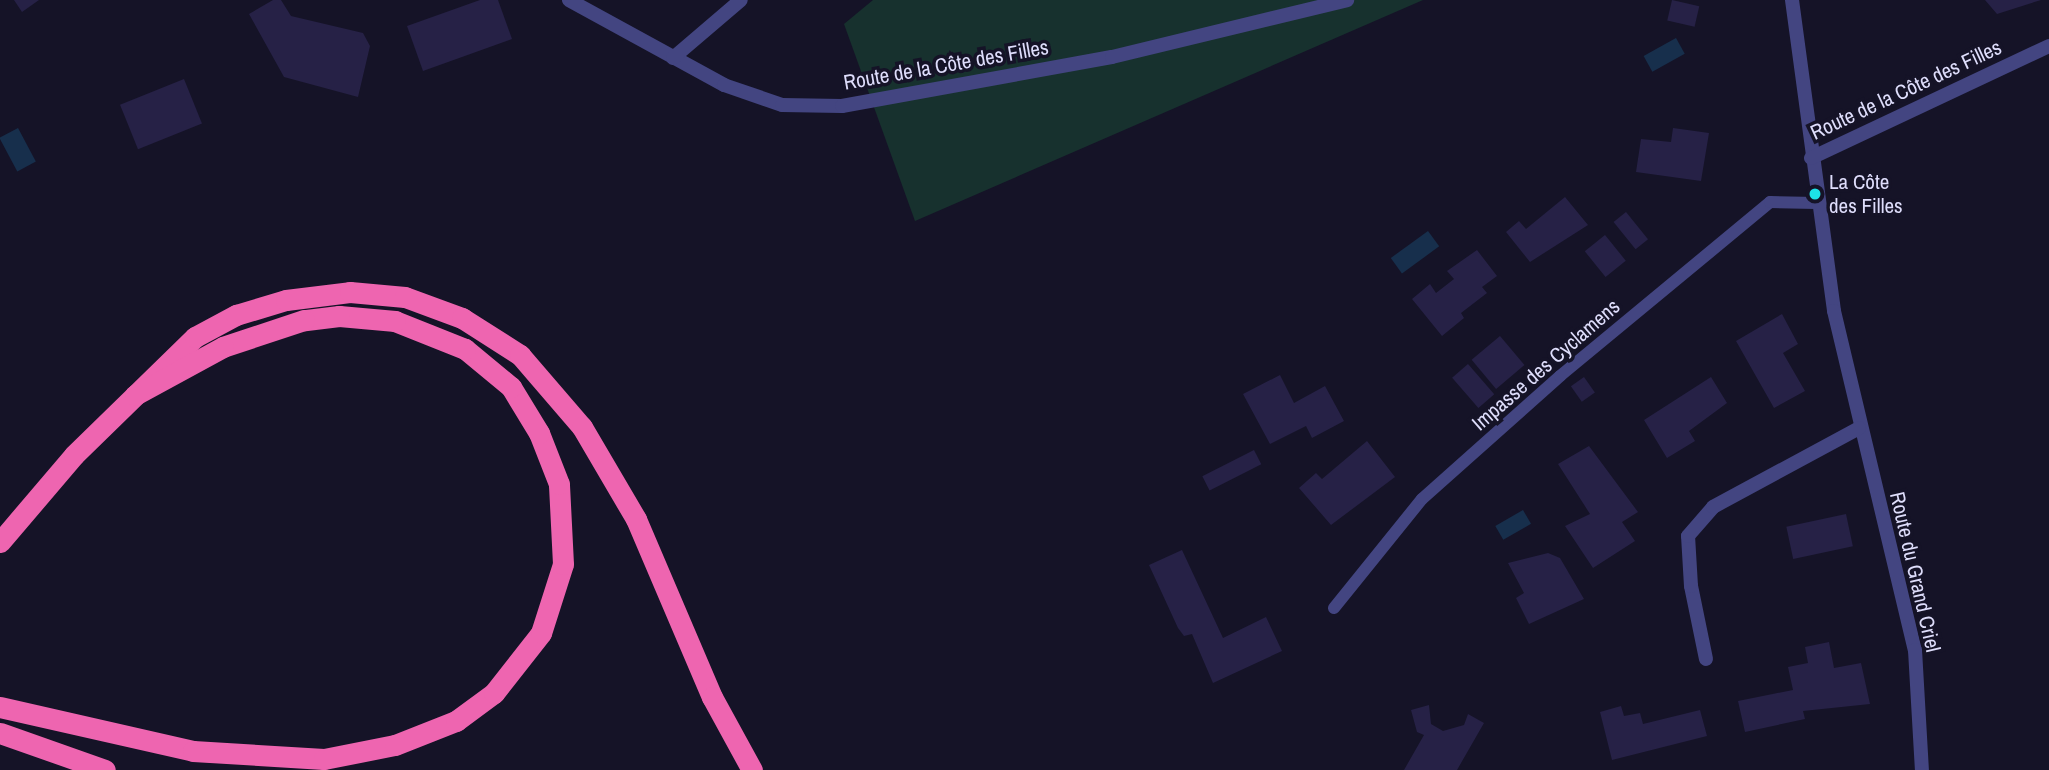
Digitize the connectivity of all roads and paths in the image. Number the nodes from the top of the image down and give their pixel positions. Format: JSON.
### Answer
{"nodes":[{"id":1,"x":569,"y":0,"type":"edge"},
{"id":2,"x":741,"y":0,"type":"edge"},
{"id":3,"x":1347,"y":0,"type":"edge"},
{"id":4,"x":1792,"y":0,"type":"edge"},
{"id":5,"x":2049,"y":46,"type":"edge"},
{"id":6,"x":673,"y":58,"type":"junction"},
{"id":7,"x":1811,"y":158,"type":"junction"},
{"id":8,"x":1816,"y":203,"type":"junction"},
{"id":9,"x":135,"y":395,"type":"junction"},
{"id":10,"x":1859,"y":428,"type":"junction"},
{"id":11,"x":0,"y":542,"type":"edge"},
{"id":12,"x":1334,"y":608,"type":"dead end"},
{"id":13,"x":1706,"y":659,"type":"dead end"},
{"id":14,"x":0,"y":707,"type":"edge"},
{"id":15,"x":0,"y":733,"type":"edge"},
{"id":16,"x":105,"y":770,"type":"edge"},
{"id":17,"x":752,"y":770,"type":"edge"},
{"id":18,"x":1922,"y":770,"type":"edge"}],
"edges":[{"from":1,"to":6,"type":"street","name":"Route de la Côte des Filles"},
{"from":2,"to":6,"type":"street"},
{"from":3,"to":6,"type":"street","name":"Route de la Côte des Filles"},
{"from":4,"to":7,"type":"street","name":"Route de la Côte des Filles"},
{"from":5,"to":7,"type":"street","name":"Route de la Côte des Filles"},
{"from":7,"to":8,"type":"street","name":"Route du Grand Criel"},
{"from":8,"to":10,"type":"street","name":"Route du Grand Criel"},
{"from":8,"to":12,"type":"lane","name":"Impasse des Cyclamens"},
{"from":9,"to":11,"type":"highway"},
{"from":9,"to":14,"type":"highway"},
{"from":9,"to":17,"type":"highway"},
{"from":10,"to":13,"type":"street"},
{"from":10,"to":18,"type":"street","name":"Route du Grand Criel"},
{"from":15,"to":16,"type":"highway"}]}
